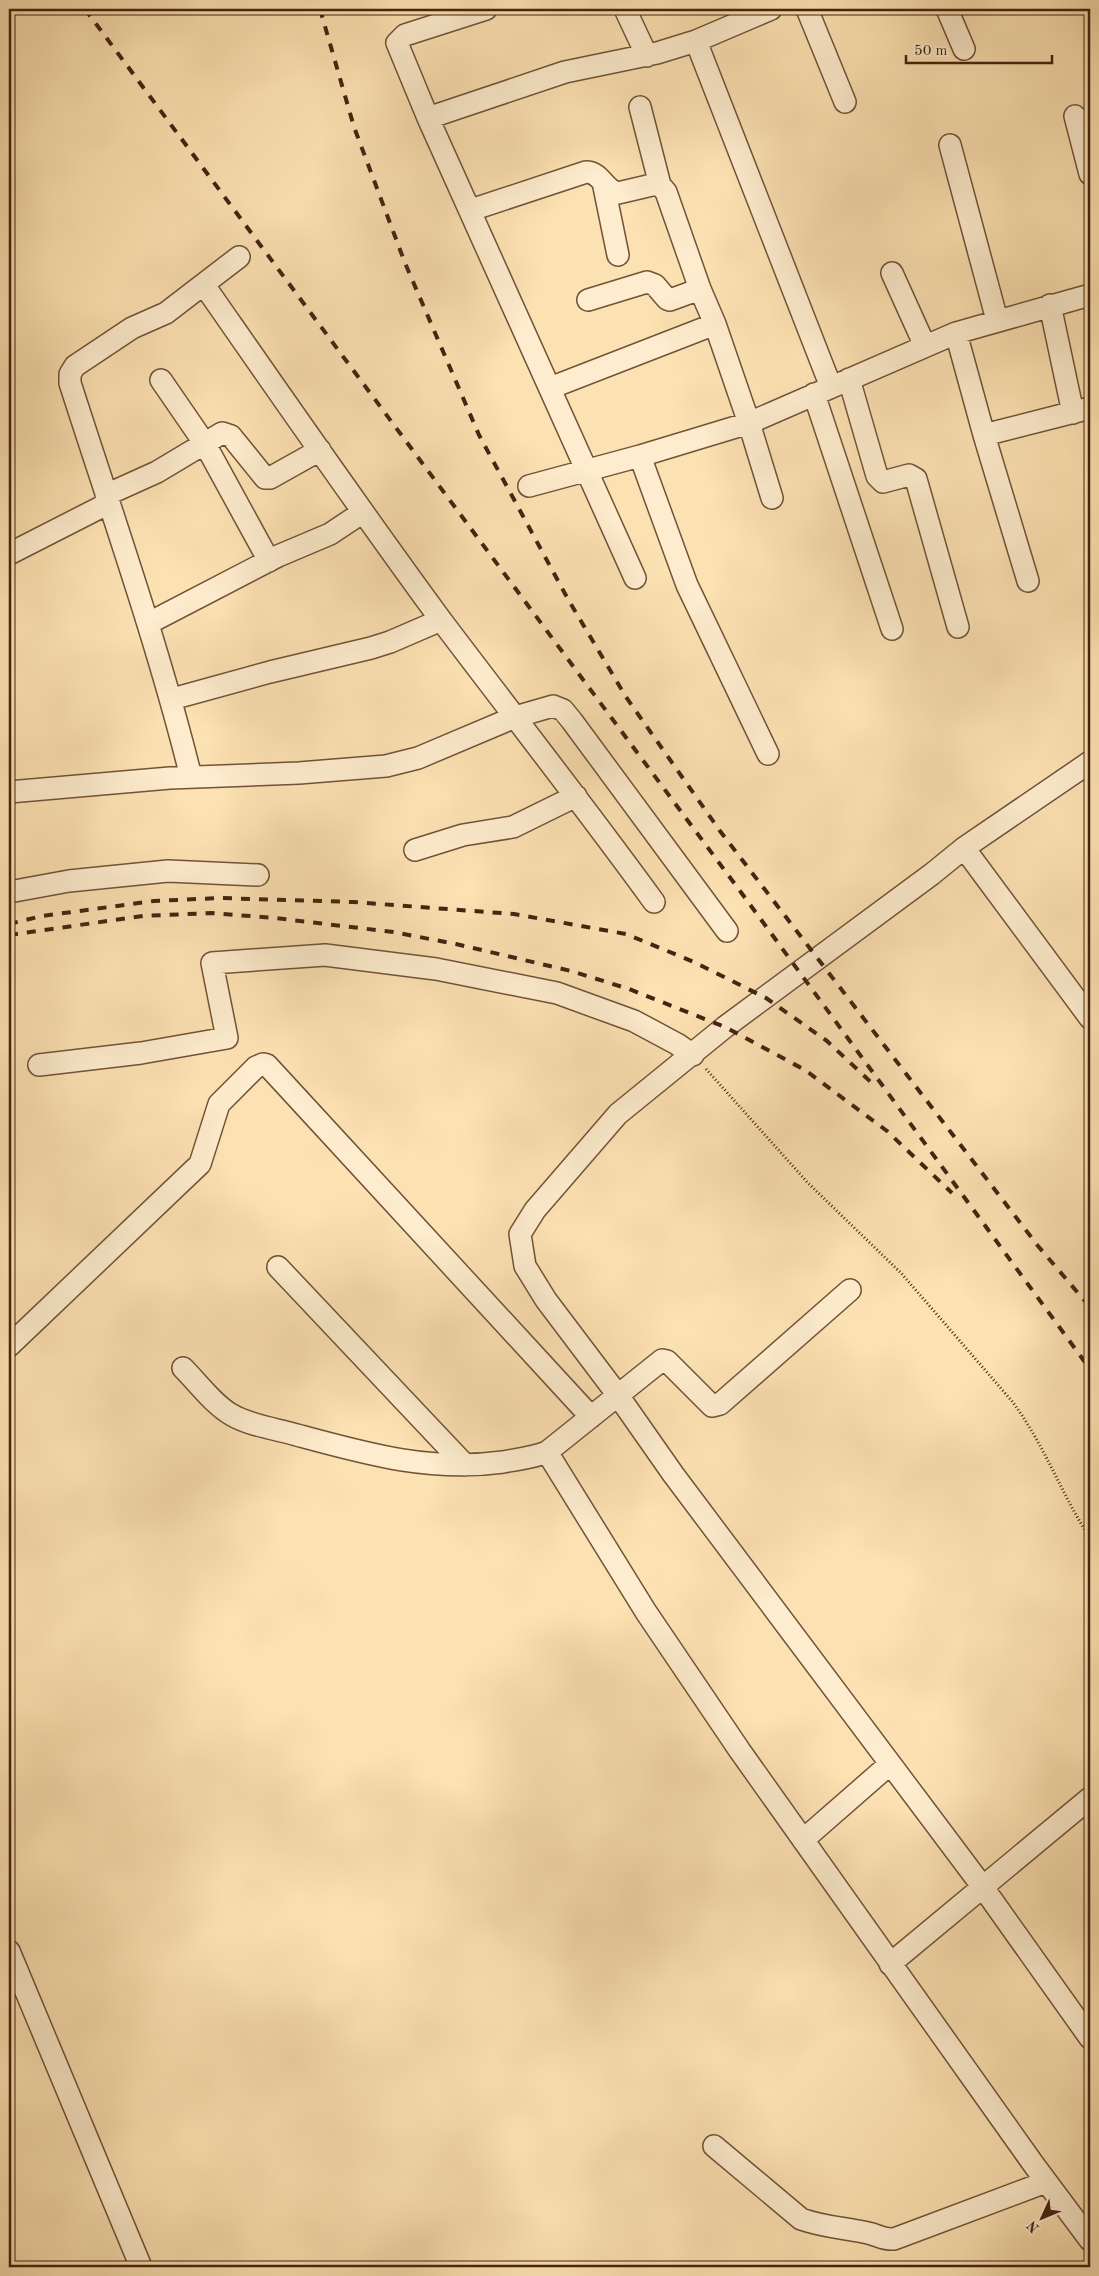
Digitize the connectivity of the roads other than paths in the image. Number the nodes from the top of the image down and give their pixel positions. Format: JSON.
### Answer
{"nodes":[{"id":1,"x":486,"y":9,"type":"edge"},
{"id":2,"x":625,"y":9,"type":"edge"},
{"id":3,"x":772,"y":9,"type":"edge"},
{"id":4,"x":807,"y":9,"type":"edge"},
{"id":5,"x":947,"y":9,"type":"edge"},
{"id":6,"x":696,"y":40,"type":"junction"},
{"id":7,"x":964,"y":48,"type":"dead end"},
{"id":8,"x":647,"y":56,"type":"junction"},
{"id":9,"x":845,"y":102,"type":"dead end"},
{"id":10,"x":640,"y":107,"type":"dead end"},
{"id":11,"x":1075,"y":116,"type":"dead end"},
{"id":12,"x":428,"y":118,"type":"junction"},
{"id":13,"x":950,"y":145,"type":"dead end"},
{"id":14,"x":1090,"y":174,"type":"edge"},
{"id":15,"x":604,"y":182,"type":"junction"},
{"id":16,"x":660,"y":185,"type":"junction"},
{"id":17,"x":471,"y":210,"type":"junction"},
{"id":18,"x":618,"y":255,"type":"dead end"},
{"id":19,"x":240,"y":257,"type":"dead end"},
{"id":20,"x":892,"y":273,"type":"dead end"},
{"id":21,"x":204,"y":285,"type":"junction"},
{"id":22,"x":700,"y":289,"type":"junction"},
{"id":23,"x":1090,"y":295,"type":"edge"},
{"id":24,"x":588,"y":300,"type":"dead end"},
{"id":25,"x":1050,"y":305,"type":"junction"},
{"id":26,"x":997,"y":320,"type":"junction"},
{"id":27,"x":715,"y":324,"type":"junction"},
{"id":28,"x":956,"y":333,"type":"junction"},
{"id":29,"x":925,"y":346,"type":"junction"},
{"id":30,"x":161,"y":380,"type":"dead end"},
{"id":31,"x":831,"y":386,"type":"junction"},
{"id":32,"x":550,"y":388,"type":"junction"},
{"id":33,"x":1082,"y":410,"type":"edge"},
{"id":34,"x":749,"y":423,"type":"junction"},
{"id":35,"x":984,"y":435,"type":"junction"},
{"id":36,"x":205,"y":444,"type":"junction"},
{"id":37,"x":320,"y":450,"type":"junction"},
{"id":38,"x":640,"y":456,"type":"junction"},
{"id":39,"x":587,"y":471,"type":"junction"},
{"id":40,"x":529,"y":486,"type":"dead end"},
{"id":41,"x":772,"y":498,"type":"dead end"},
{"id":42,"x":107,"y":499,"type":"junction"},
{"id":43,"x":363,"y":512,"type":"junction"},
{"id":44,"x":9,"y":554,"type":"edge"},
{"id":45,"x":269,"y":561,"type":"junction"},
{"id":46,"x":635,"y":578,"type":"dead end"},
{"id":47,"x":1028,"y":581,"type":"dead end"},
{"id":48,"x":441,"y":620,"type":"junction"},
{"id":49,"x":149,"y":623,"type":"junction"},
{"id":50,"x":958,"y":627,"type":"dead end"},
{"id":51,"x":892,"y":629,"type":"dead end"},
{"id":52,"x":172,"y":699,"type":"junction"},
{"id":53,"x":515,"y":717,"type":"junction"},
{"id":54,"x":768,"y":754,"type":"dead end"},
{"id":55,"x":1090,"y":762,"type":"edge"},
{"id":56,"x":191,"y":777,"type":"junction"},
{"id":57,"x":9,"y":792,"type":"edge"},
{"id":58,"x":576,"y":796,"type":"junction"},
{"id":59,"x":964,"y":848,"type":"junction"},
{"id":60,"x":416,"y":850,"type":"dead end"},
{"id":61,"x":258,"y":875,"type":"dead end"},
{"id":62,"x":9,"y":892,"type":"edge"},
{"id":63,"x":654,"y":902,"type":"dead end"},
{"id":64,"x":727,"y":931,"type":"dead end"},
{"id":65,"x":1090,"y":1018,"type":"edge"},
{"id":66,"x":693,"y":1054,"type":"junction"},
{"id":67,"x":39,"y":1065,"type":"dead end"},
{"id":68,"x":278,"y":1267,"type":"dead end"},
{"id":69,"x":850,"y":1290,"type":"dead end"},
{"id":70,"x":9,"y":1346,"type":"edge"},
{"id":71,"x":184,"y":1368,"type":"dead end"},
{"id":72,"x":617,"y":1394,"type":"junction"},
{"id":73,"x":592,"y":1417,"type":"junction"},
{"id":74,"x":547,"y":1452,"type":"junction"},
{"id":75,"x":464,"y":1465,"type":"junction"},
{"id":76,"x":890,"y":1764,"type":"junction"},
{"id":77,"x":1090,"y":1798,"type":"edge"},
{"id":78,"x":803,"y":1840,"type":"junction"},
{"id":79,"x":982,"y":1886,"type":"junction"},
{"id":80,"x":9,"y":1951,"type":"edge"},
{"id":81,"x":890,"y":1964,"type":"junction"},
{"id":82,"x":1090,"y":2038,"type":"edge"},
{"id":83,"x":714,"y":2146,"type":"dead end"},
{"id":84,"x":1046,"y":2182,"type":"junction"},
{"id":85,"x":1090,"y":2240,"type":"edge"},
{"id":86,"x":140,"y":2267,"type":"edge"}],
"edges":[{"from":1,"to":12,"type":"street"},
{"from":2,"to":8,"type":"street"},
{"from":3,"to":6,"type":"street"},
{"from":4,"to":9,"type":"street"},
{"from":5,"to":7,"type":"street"},
{"from":6,"to":8,"type":"street"},
{"from":6,"to":31,"type":"street"},
{"from":8,"to":12,"type":"street"},
{"from":10,"to":16,"type":"street"},
{"from":11,"to":14,"type":"street"},
{"from":12,"to":17,"type":"street"},
{"from":13,"to":26,"type":"street"},
{"from":15,"to":16,"type":"street"},
{"from":15,"to":17,"type":"street"},
{"from":15,"to":18,"type":"street"},
{"from":16,"to":22,"type":"street"},
{"from":17,"to":32,"type":"street"},
{"from":19,"to":21,"type":"street"},
{"from":20,"to":29,"type":"street"},
{"from":21,"to":37,"type":"street"},
{"from":21,"to":42,"type":"street"},
{"from":22,"to":24,"type":"street"},
{"from":22,"to":27,"type":"street"},
{"from":23,"to":25,"type":"street"},
{"from":25,"to":26,"type":"street"},
{"from":25,"to":33,"type":"street"},
{"from":26,"to":28,"type":"street"},
{"from":27,"to":32,"type":"street"},
{"from":27,"to":34,"type":"street"},
{"from":28,"to":29,"type":"street"},
{"from":28,"to":35,"type":"street"},
{"from":29,"to":31,"type":"street"},
{"from":30,"to":36,"type":"street"},
{"from":31,"to":34,"type":"street"},
{"from":31,"to":50,"type":"street"},
{"from":31,"to":51,"type":"street"},
{"from":32,"to":39,"type":"street"},
{"from":33,"to":35,"type":"street"},
{"from":34,"to":38,"type":"street"},
{"from":34,"to":41,"type":"street"},
{"from":35,"to":47,"type":"street"},
{"from":36,"to":37,"type":"street"},
{"from":36,"to":42,"type":"street"},
{"from":36,"to":45,"type":"street"},
{"from":37,"to":43,"type":"street"},
{"from":38,"to":39,"type":"street"},
{"from":38,"to":54,"type":"street"},
{"from":39,"to":40,"type":"street"},
{"from":39,"to":46,"type":"street"},
{"from":42,"to":44,"type":"street"},
{"from":42,"to":49,"type":"street"},
{"from":43,"to":45,"type":"street"},
{"from":43,"to":48,"type":"street"},
{"from":45,"to":49,"type":"street"},
{"from":48,"to":52,"type":"street"},
{"from":48,"to":53,"type":"street"},
{"from":49,"to":52,"type":"street"},
{"from":52,"to":56,"type":"street"},
{"from":53,"to":56,"type":"street"},
{"from":53,"to":58,"type":"street"},
{"from":53,"to":64,"type":"street"},
{"from":55,"to":59,"type":"street"},
{"from":56,"to":57,"type":"street"},
{"from":58,"to":60,"type":"street"},
{"from":58,"to":63,"type":"street"},
{"from":59,"to":65,"type":"street"},
{"from":59,"to":66,"type":"street"},
{"from":61,"to":62,"type":"street"},
{"from":66,"to":67,"type":"street"},
{"from":66,"to":72,"type":"street"},
{"from":68,"to":75,"type":"street"},
{"from":69,"to":72,"type":"street"},
{"from":70,"to":73,"type":"street"},
{"from":71,"to":75,"type":"street"},
{"from":72,"to":73,"type":"street"},
{"from":72,"to":76,"type":"street"},
{"from":73,"to":74,"type":"street"},
{"from":74,"to":75,"type":"street"},
{"from":74,"to":78,"type":"street"},
{"from":76,"to":78,"type":"street"},
{"from":76,"to":79,"type":"street"},
{"from":77,"to":79,"type":"street"},
{"from":78,"to":81,"type":"street"},
{"from":79,"to":81,"type":"street"},
{"from":79,"to":82,"type":"street"},
{"from":80,"to":86,"type":"street"},
{"from":81,"to":84,"type":"street"},
{"from":83,"to":84,"type":"street"},
{"from":84,"to":85,"type":"street"}]}
